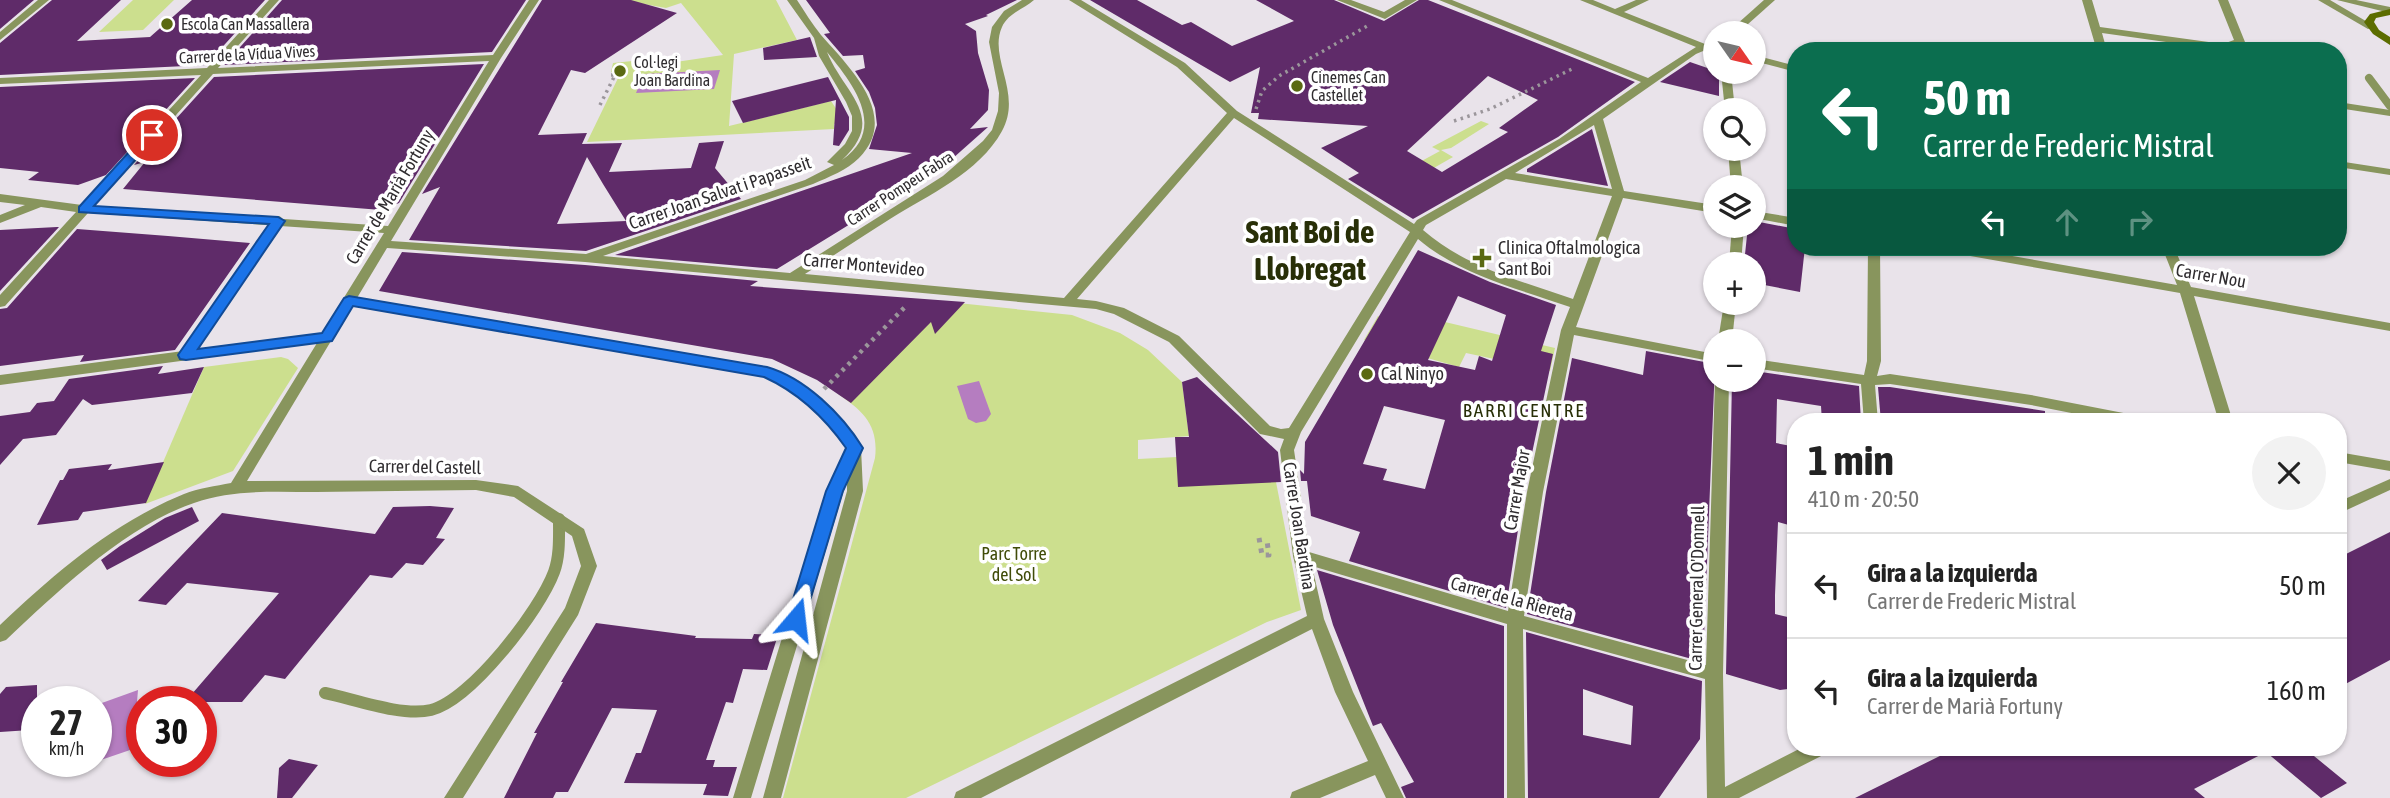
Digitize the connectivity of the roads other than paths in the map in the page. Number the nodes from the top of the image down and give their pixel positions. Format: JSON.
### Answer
{"nodes":[{"id":1,"x":44,"y":0,"type":"edge"},
{"id":2,"x":274,"y":0,"type":"edge"},
{"id":3,"x":534,"y":0,"type":"edge"},
{"id":4,"x":792,"y":0,"type":"edge"},
{"id":5,"x":1029,"y":0,"type":"edge"},
{"id":6,"x":1074,"y":0,"type":"edge"},
{"id":7,"x":1342,"y":0,"type":"edge"},
{"id":8,"x":1412,"y":0,"type":"edge"},
{"id":9,"x":1444,"y":0,"type":"edge"},
{"id":10,"x":1585,"y":0,"type":"edge"},
{"id":11,"x":1644,"y":0,"type":"edge"},
{"id":12,"x":1770,"y":0,"type":"edge"},
{"id":13,"x":2087,"y":0,"type":"edge"},
{"id":14,"x":2223,"y":0,"type":"edge"},
{"id":15,"x":2323,"y":0,"type":"edge"},
{"id":16,"x":2342,"y":0,"type":"edge"},
{"id":17,"x":2381,"y":0,"type":"edge"},
{"id":18,"x":2390,"y":9,"type":"edge"},
{"id":19,"x":1615,"y":12,"type":"junction"},
{"id":20,"x":1746,"y":21,"type":"edge"},
{"id":21,"x":2371,"y":27,"type":"junction"},
{"id":22,"x":2096,"y":29,"type":"junction"},
{"id":23,"x":0,"y":37,"type":"edge"},
{"id":24,"x":2100,"y":42,"type":"edge"},
{"id":25,"x":2188,"y":42,"type":"edge"},
{"id":26,"x":2240,"y":42,"type":"edge"},
{"id":27,"x":2390,"y":42,"type":"edge"},
{"id":28,"x":1703,"y":47,"type":"edge"},
{"id":29,"x":1703,"y":52,"type":"edge"},
{"id":30,"x":496,"y":58,"type":"junction"},
{"id":31,"x":1766,"y":61,"type":"edge"},
{"id":32,"x":1787,"y":67,"type":"edge"},
{"id":33,"x":209,"y":71,"type":"junction"},
{"id":34,"x":2369,"y":78,"type":"dead end"},
{"id":35,"x":0,"y":81,"type":"edge"},
{"id":36,"x":1647,"y":81,"type":"junction"},
{"id":37,"x":2390,"y":106,"type":"edge"},
{"id":38,"x":2347,"y":107,"type":"edge"},
{"id":39,"x":1233,"y":113,"type":"junction"},
{"id":40,"x":2390,"y":113,"type":"edge"},
{"id":41,"x":1597,"y":118,"type":"junction"},
{"id":42,"x":2347,"y":165,"type":"edge"},
{"id":43,"x":2390,"y":172,"type":"edge"},
{"id":44,"x":1505,"y":175,"type":"junction"},
{"id":45,"x":1619,"y":194,"type":"junction"},
{"id":46,"x":0,"y":198,"type":"edge"},
{"id":47,"x":42,"y":202,"type":"junction"},
{"id":48,"x":1703,"y":207,"type":"edge"},
{"id":49,"x":84,"y":209,"type":"junction"},
{"id":50,"x":1766,"y":217,"type":"edge"},
{"id":51,"x":0,"y":219,"type":"edge"},
{"id":52,"x":1787,"y":220,"type":"edge"},
{"id":53,"x":278,"y":221,"type":"junction"},
{"id":54,"x":393,"y":230,"type":"junction"},
{"id":55,"x":1415,"y":230,"type":"junction"},
{"id":56,"x":384,"y":244,"type":"junction"},
{"id":57,"x":1874,"y":256,"type":"edge"},
{"id":58,"x":1994,"y":256,"type":"edge"},
{"id":59,"x":2172,"y":256,"type":"edge"},
{"id":60,"x":585,"y":258,"type":"junction"},
{"id":61,"x":792,"y":276,"type":"junction"},
{"id":62,"x":2185,"y":289,"type":"junction"},
{"id":63,"x":349,"y":301,"type":"junction"},
{"id":64,"x":0,"y":303,"type":"edge"},
{"id":65,"x":1067,"y":303,"type":"junction"},
{"id":66,"x":1577,"y":305,"type":"junction"},
{"id":67,"x":2390,"y":327,"type":"edge"},
{"id":68,"x":1568,"y":330,"type":"junction"},
{"id":69,"x":327,"y":337,"type":"junction"},
{"id":70,"x":186,"y":355,"type":"junction"},
{"id":71,"x":1703,"y":356,"type":"edge"},
{"id":72,"x":1766,"y":366,"type":"edge"},
{"id":73,"x":0,"y":380,"type":"edge"},
{"id":74,"x":1870,"y":381,"type":"junction"},
{"id":75,"x":1722,"y":392,"type":"edge"},
{"id":76,"x":1870,"y":413,"type":"edge"},
{"id":77,"x":2098,"y":413,"type":"edge"},
{"id":78,"x":2223,"y":413,"type":"edge"},
{"id":79,"x":1294,"y":432,"type":"junction"},
{"id":80,"x":854,"y":448,"type":"junction"},
{"id":81,"x":2347,"y":459,"type":"edge"},
{"id":82,"x":2390,"y":466,"type":"edge"},
{"id":83,"x":2390,"y":484,"type":"edge"},
{"id":84,"x":236,"y":486,"type":"junction"},
{"id":85,"x":2347,"y":504,"type":"edge"},
{"id":86,"x":559,"y":519,"type":"junction"},
{"id":87,"x":1301,"y":556,"type":"junction"},
{"id":88,"x":1316,"y":619,"type":"junction"},
{"id":89,"x":1515,"y":621,"type":"junction"},
{"id":90,"x":0,"y":635,"type":"edge"},
{"id":91,"x":1714,"y":674,"type":"junction"},
{"id":92,"x":325,"y":693,"type":"dead end"},
{"id":93,"x":1803,"y":756,"type":"edge"},
{"id":94,"x":1379,"y":765,"type":"junction"},
{"id":95,"x":453,"y":798,"type":"edge"},
{"id":96,"x":742,"y":798,"type":"edge"},
{"id":97,"x":772,"y":798,"type":"edge"},
{"id":98,"x":964,"y":798,"type":"edge"},
{"id":99,"x":1300,"y":798,"type":"edge"},
{"id":100,"x":1395,"y":798,"type":"edge"},
{"id":101,"x":1516,"y":798,"type":"edge"},
{"id":102,"x":1718,"y":798,"type":"edge"}],
"edges":[{"from":1,"to":23,"type":"street"},
{"from":2,"to":33,"type":"street"},
{"from":3,"to":30,"type":"street","name":"Carrer de Marià Fortuny"},
{"from":4,"to":60,"type":"street","name":"Carrer Joan Salvat i Papasseit"},
{"from":5,"to":61,"type":"street","name":"Carrer Pompeu Fabra"},
{"from":6,"to":39,"type":"street"},
{"from":7,"to":8,"type":"street"},
{"from":9,"to":36,"type":"street"},
{"from":10,"to":19,"type":"street"},
{"from":11,"to":19,"type":"street"},
{"from":12,"to":20,"type":"street"},
{"from":13,"to":22,"type":"street"},
{"from":14,"to":26,"type":"street"},
{"from":15,"to":21,"type":"street"},
{"from":16,"to":18,"type":"street"},
{"from":17,"to":18,"type":"street"},
{"from":18,"to":21,"type":"street"},
{"from":19,"to":28,"type":"street"},
{"from":21,"to":27,"type":"street"},
{"from":22,"to":24,"type":"street"},
{"from":22,"to":25,"type":"street"},
{"from":29,"to":36,"type":"street"},
{"from":30,"to":33,"type":"street","name":"Carrer de la Vídua Vives"},
{"from":30,"to":54,"type":"street","name":"Carrer de Marià Fortuny"},
{"from":31,"to":32,"type":"street"},
{"from":33,"to":35,"type":"street","name":"Carrer de la Vídua Vives"},
{"from":33,"to":49,"type":"street"},
{"from":34,"to":37,"type":"lane"},
{"from":36,"to":41,"type":"street"},
{"from":38,"to":40,"type":"street"},
{"from":39,"to":55,"type":"street"},
{"from":39,"to":65,"type":"street"},
{"from":41,"to":44,"type":"street"},
{"from":41,"to":45,"type":"street"},
{"from":42,"to":43,"type":"street"},
{"from":44,"to":45,"type":"street"},
{"from":44,"to":55,"type":"street"},
{"from":45,"to":48,"type":"street"},
{"from":45,"to":66,"type":"street","name":"Carrer Major"},
{"from":46,"to":47,"type":"street"},
{"from":47,"to":49,"type":"street"},
{"from":47,"to":51,"type":"street"},
{"from":49,"to":53,"type":"street"},
{"from":49,"to":64,"type":"street"},
{"from":50,"to":52,"type":"street"},
{"from":53,"to":54,"type":"street"},
{"from":53,"to":70,"type":"lane"},
{"from":54,"to":56,"type":"street","name":"Carrer de Marià Fortuny"},
{"from":55,"to":66,"type":"street"},
{"from":55,"to":79,"type":"street","name":"Carrer Joan Bardina"},
{"from":56,"to":60,"type":"street","name":"Carrer Montevideo"},
{"from":56,"to":63,"type":"street","name":"Carrer de Marià Fortuny"},
{"from":57,"to":74,"type":"street"},
{"from":58,"to":62,"type":"street","name":"Carrer Nou"},
{"from":59,"to":62,"type":"street"},
{"from":60,"to":61,"type":"street","name":"Carrer Montevideo"},
{"from":61,"to":65,"type":"street","name":"Carrer Montevideo"},
{"from":62,"to":67,"type":"street","name":"Carrer Nou"},
{"from":62,"to":78,"type":"street"},
{"from":63,"to":69,"type":"street","name":"Carrer de Marià Fortuny"},
{"from":63,"to":80,"type":"street"},
{"from":65,"to":79,"type":"street","name":"Carrer Montevideo"},
{"from":66,"to":68,"type":"street","name":"Carrer Major"},
{"from":68,"to":71,"type":"street"},
{"from":68,"to":89,"type":"street","name":"Carrer Major"},
{"from":69,"to":70,"type":"street"},
{"from":69,"to":84,"type":"street","name":"Carrer de Marià Fortuny"},
{"from":70,"to":73,"type":"street"},
{"from":72,"to":74,"type":"street"},
{"from":74,"to":76,"type":"street"},
{"from":74,"to":77,"type":"street"},
{"from":75,"to":91,"type":"street","name":"Carrer General O'Donnell"},
{"from":79,"to":87,"type":"street","name":"Carrer Joan Bardina"},
{"from":80,"to":96,"type":"street"},
{"from":80,"to":97,"type":"street"},
{"from":81,"to":82,"type":"street"},
{"from":83,"to":85,"type":"street"},
{"from":84,"to":86,"type":"street","name":"Carrer del Castell"},
{"from":84,"to":90,"type":"street","name":"Carrer del Castell"},
{"from":86,"to":92,"type":"lane"},
{"from":86,"to":95,"type":"street","name":"Carrer del Castell"},
{"from":87,"to":88,"type":"street","name":"Carrer Joan Bardina"},
{"from":87,"to":89,"type":"street","name":"Carrer de la Riereta"},
{"from":88,"to":94,"type":"street","name":"Carrer Joan Bardina"},
{"from":88,"to":98,"type":"street"},
{"from":89,"to":91,"type":"street","name":"Carrer de la Riereta"},
{"from":89,"to":101,"type":"street","name":"Carrer Major"},
{"from":91,"to":102,"type":"street","name":"Carrer General O'Donnell"},
{"from":93,"to":102,"type":"street"},
{"from":94,"to":99,"type":"street"},
{"from":94,"to":100,"type":"street","name":"Carrer Joan Bardina"}]}
